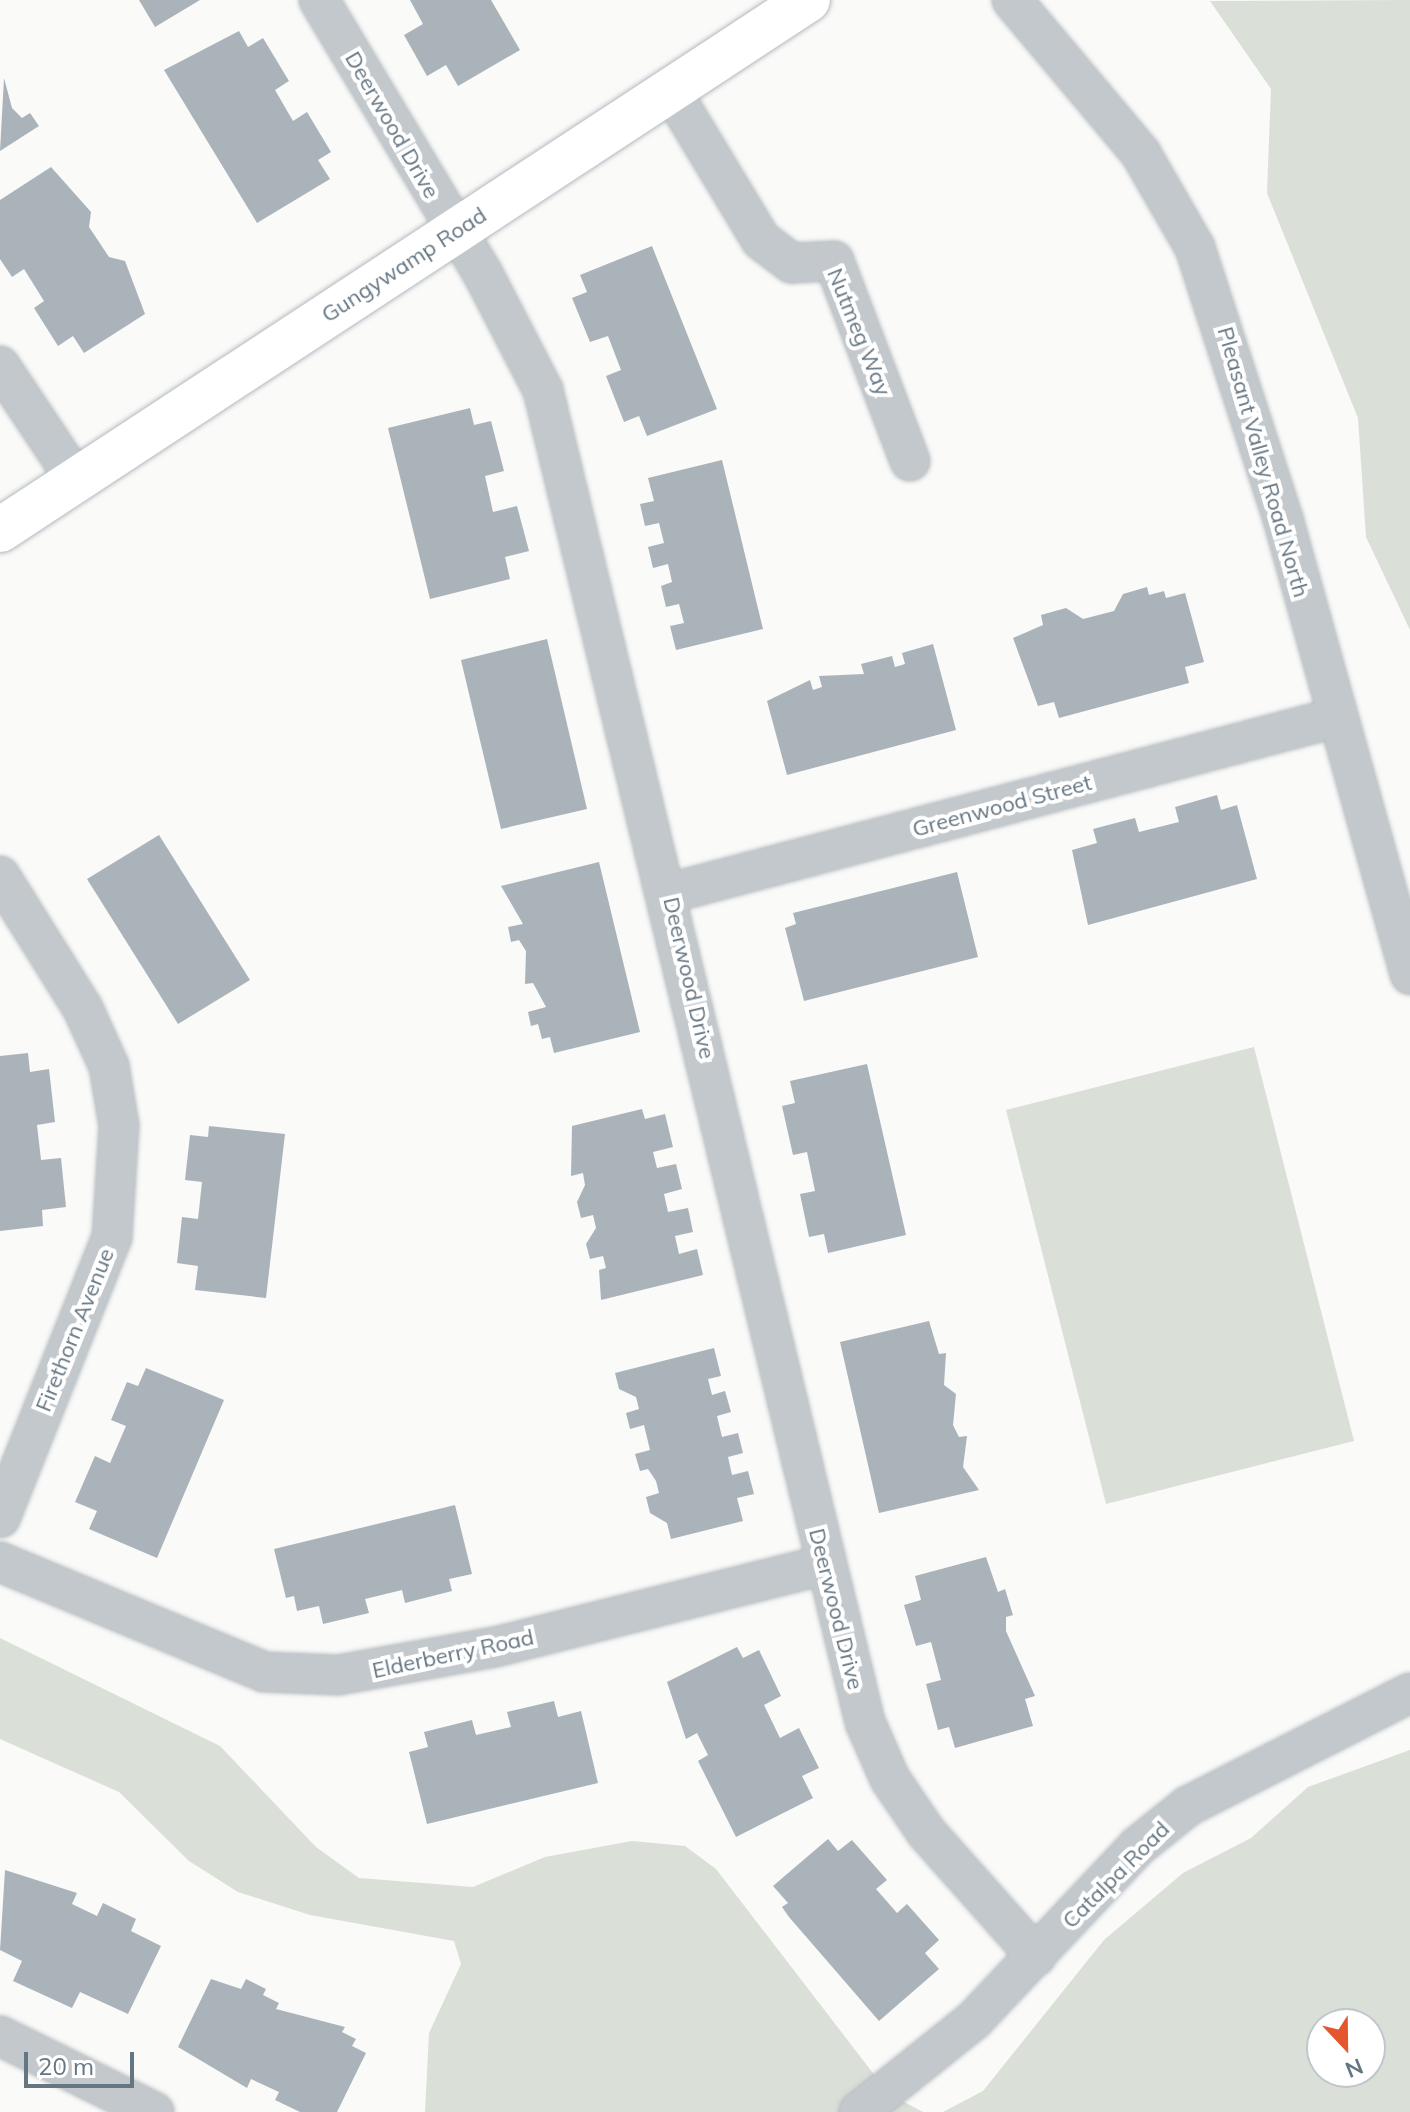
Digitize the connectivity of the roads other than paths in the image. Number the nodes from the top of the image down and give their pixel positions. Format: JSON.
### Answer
{"nodes":[{"id":1,"x":319,"y":0,"type":"edge"},
{"id":2,"x":808,"y":0,"type":"edge"},
{"id":3,"x":1012,"y":0,"type":"edge"},
{"id":4,"x":670,"y":89,"type":"junction"},
{"id":5,"x":456,"y":232,"type":"junction"},
{"id":6,"x":0,"y":366,"type":"edge"},
{"id":7,"x":910,"y":461,"type":"dead end"},
{"id":8,"x":76,"y":480,"type":"junction"},
{"id":9,"x":0,"y":530,"type":"edge"},
{"id":10,"x":1334,"y":718,"type":"junction"},
{"id":11,"x":0,"y":876,"type":"edge"},
{"id":12,"x":670,"y":893,"type":"junction"},
{"id":13,"x":1410,"y":975,"type":"edge"},
{"id":14,"x":0,"y":1518,"type":"edge"},
{"id":15,"x":0,"y":1562,"type":"edge"},
{"id":16,"x":824,"y":1565,"type":"junction"},
{"id":17,"x":1410,"y":1693,"type":"edge"},
{"id":18,"x":1036,"y":1956,"type":"junction"},
{"id":19,"x":0,"y":2036,"type":"edge"},
{"id":20,"x":154,"y":2112,"type":"edge"},
{"id":21,"x":859,"y":2112,"type":"edge"}],
"edges":[{"from":1,"to":5,"type":"street","name":"Deerwood Drive"},
{"from":2,"to":4,"type":"street","name":"Gungywamp Road"},
{"from":3,"to":10,"type":"street","name":"Pleasant Valley Road North"},
{"from":4,"to":5,"type":"street","name":"Gungywamp Road"},
{"from":4,"to":7,"type":"street","name":"Nutmeg Way"},
{"from":5,"to":8,"type":"street","name":"Gungywamp Road"},
{"from":5,"to":12,"type":"street","name":"Deerwood Drive"},
{"from":6,"to":8,"type":"street"},
{"from":8,"to":9,"type":"street","name":"Gungywamp Road"},
{"from":10,"to":12,"type":"street","name":"Greenwood Street"},
{"from":10,"to":13,"type":"street","name":"Pleasant Valley Road North"},
{"from":11,"to":14,"type":"street","name":"Firethorn Avenue"},
{"from":12,"to":16,"type":"street","name":"Deerwood Drive"},
{"from":15,"to":16,"type":"street","name":"Elderberry Road"},
{"from":16,"to":18,"type":"street","name":"Deerwood Drive"},
{"from":17,"to":18,"type":"street","name":"Catalpa Road"},
{"from":18,"to":21,"type":"street","name":"Catalpa Road"},
{"from":19,"to":20,"type":"street"}]}
